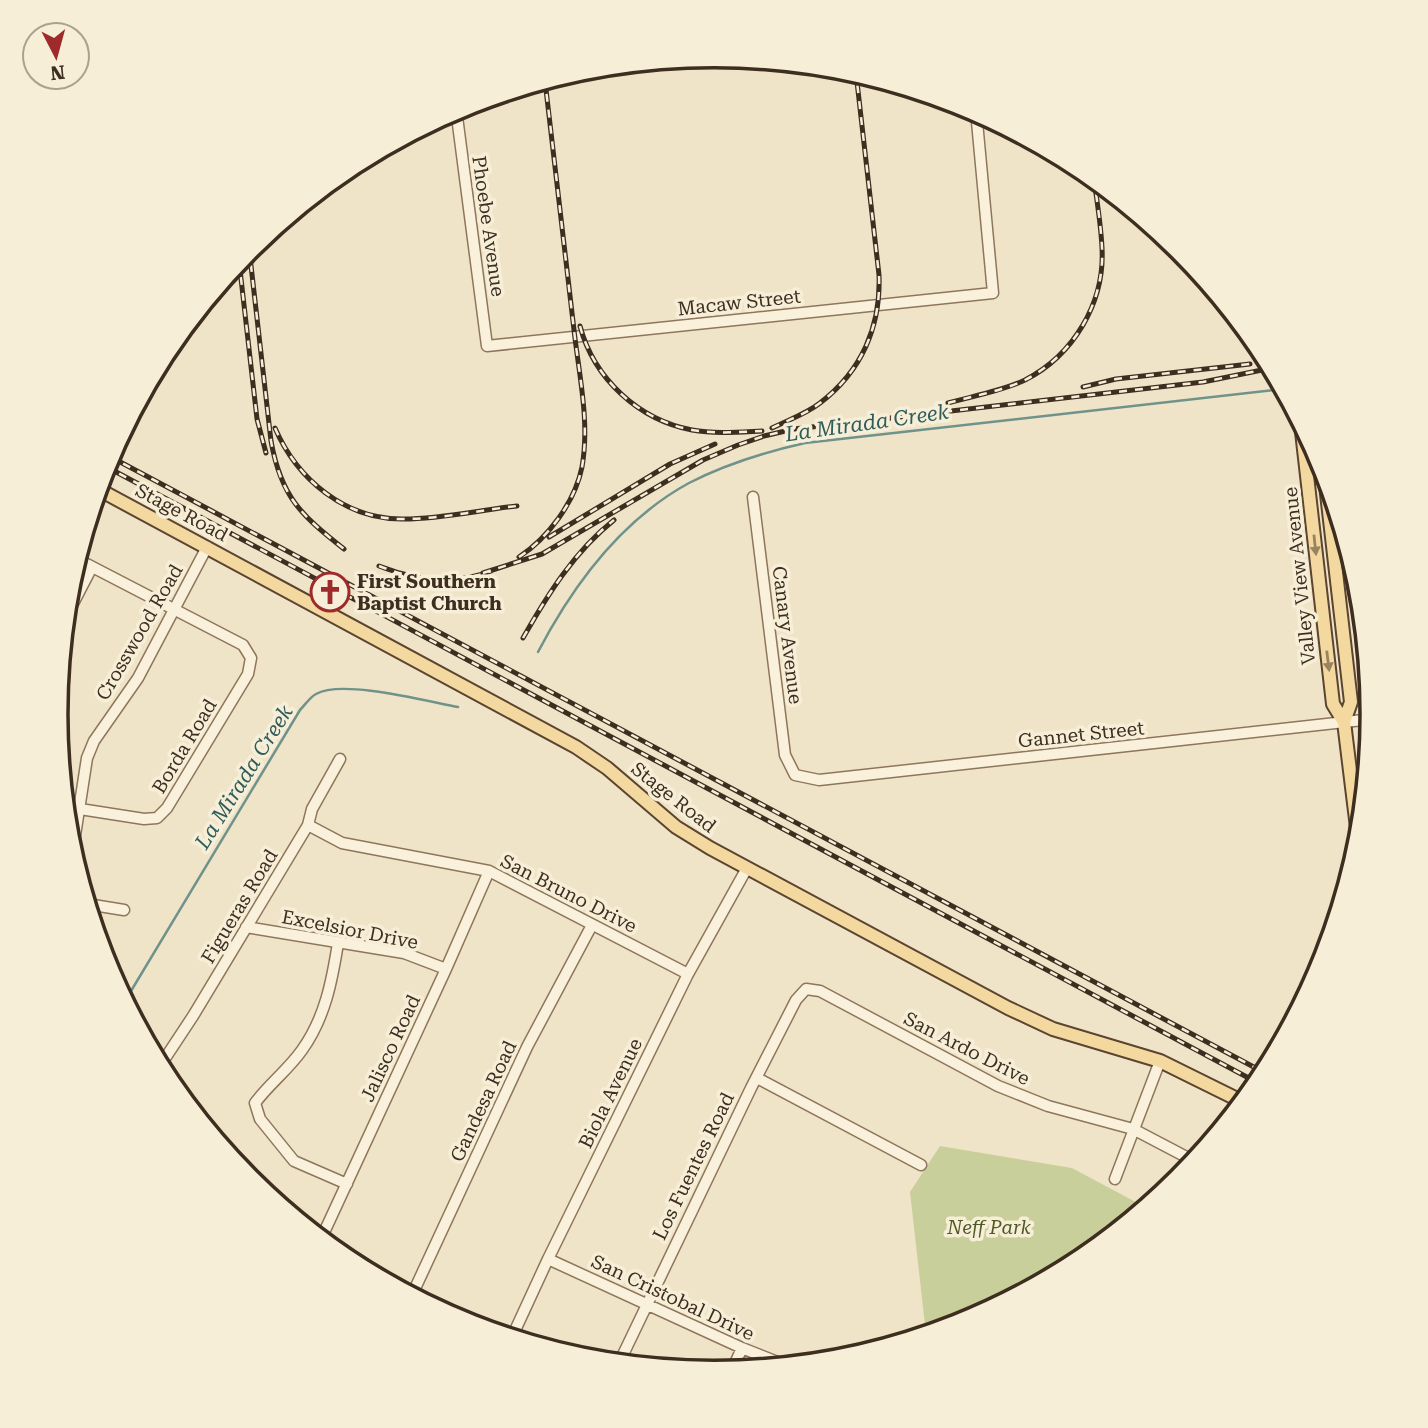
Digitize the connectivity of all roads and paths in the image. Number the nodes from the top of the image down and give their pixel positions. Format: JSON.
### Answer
{"nodes":[{"id":1,"x":458,"y":121,"type":"edge"},
{"id":2,"x":977,"y":125,"type":"edge"},
{"id":3,"x":488,"y":346,"type":"joint"},
{"id":4,"x":1304,"y":453,"type":"edge"},
{"id":5,"x":107,"y":494,"type":"edge"},
{"id":6,"x":753,"y":497,"type":"dead end"},
{"id":7,"x":1330,"y":523,"type":"edge"},
{"id":8,"x":207,"y":547,"type":"junction"},
{"id":9,"x":86,"y":564,"type":"edge"},
{"id":10,"x":92,"y":567,"type":"junction"},
{"id":11,"x":81,"y":588,"type":"edge"},
{"id":12,"x":174,"y":610,"type":"junction"},
{"id":13,"x":1360,"y":720,"type":"edge"},
{"id":14,"x":1344,"y":722,"type":"junction"},
{"id":15,"x":340,"y":759,"type":"dead end"},
{"id":16,"x":795,"y":775,"type":"joint"},
{"id":17,"x":1354,"y":801,"type":"edge"},
{"id":18,"x":80,"y":809,"type":"junction"},
{"id":19,"x":78,"y":821,"type":"edge"},
{"id":20,"x":308,"y":825,"type":"junction"},
{"id":21,"x":747,"y":868,"type":"junction"},
{"id":22,"x":489,"y":871,"type":"junction"},
{"id":23,"x":98,"y":905,"type":"edge"},
{"id":24,"x":124,"y":909,"type":"dead end"},
{"id":25,"x":592,"y":925,"type":"junction"},
{"id":26,"x":246,"y":927,"type":"junction"},
{"id":27,"x":338,"y":943,"type":"junction"},
{"id":28,"x":446,"y":969,"type":"junction"},
{"id":29,"x":688,"y":974,"type":"junction"},
{"id":30,"x":806,"y":989,"type":"joint"},
{"id":31,"x":167,"y":1056,"type":"edge"},
{"id":32,"x":1160,"y":1061,"type":"junction"},
{"id":33,"x":757,"y":1078,"type":"junction"},
{"id":34,"x":1233,"y":1097,"type":"edge"},
{"id":35,"x":1133,"y":1129,"type":"junction"},
{"id":36,"x":1185,"y":1156,"type":"edge"},
{"id":37,"x":921,"y":1165,"type":"dead end"},
{"id":38,"x":1115,"y":1179,"type":"dead end"},
{"id":39,"x":347,"y":1184,"type":"junction"},
{"id":40,"x":326,"y":1229,"type":"edge"},
{"id":41,"x":548,"y":1259,"type":"junction"},
{"id":42,"x":416,"y":1286,"type":"edge"},
{"id":43,"x":646,"y":1304,"type":"junction"},
{"id":44,"x":516,"y":1328,"type":"edge"},
{"id":45,"x":741,"y":1348,"type":"junction"},
{"id":46,"x":624,"y":1353,"type":"edge"},
{"id":47,"x":765,"y":1357,"type":"edge"},
{"id":48,"x":737,"y":1359,"type":"edge"}],
"edges":[{"from":1,"to":3,"type":"street","name":"Phoebe Avenue"},
{"from":2,"to":3,"type":"street","name":"Macaw Street"},
{"from":4,"to":14,"type":"main road","name":"Valley View Avenue","one_way":true},
{"from":5,"to":8,"type":"main road","name":"Stage Road"},
{"from":6,"to":16,"type":"street","name":"Canary Avenue"},
{"from":7,"to":14,"type":"main road","name":"Valley View Avenue"},
{"from":8,"to":12,"type":"street","name":"Crosswood Road"},
{"from":8,"to":21,"type":"main road","name":"Stage Road"},
{"from":9,"to":10,"type":"street"},
{"from":10,"to":11,"type":"street"},
{"from":10,"to":12,"type":"street"},
{"from":12,"to":18,"type":"street","name":"Crosswood Road"},
{"from":12,"to":18,"type":"street","name":"Borda Road"},
{"from":13,"to":14,"type":"street","name":"Gannet Street"},
{"from":14,"to":16,"type":"street","name":"Gannet Street"},
{"from":14,"to":17,"type":"main road","name":"Valley View Avenue"},
{"from":15,"to":20,"type":"street","name":"Figueras Road"},
{"from":18,"to":19,"type":"street","name":"Crosswood Road"},
{"from":20,"to":22,"type":"street","name":"San Bruno Drive"},
{"from":20,"to":26,"type":"street","name":"Figueras Road"},
{"from":21,"to":29,"type":"street","name":"Biola Avenue"},
{"from":21,"to":32,"type":"main road","name":"Stage Road"},
{"from":22,"to":25,"type":"street","name":"San Bruno Drive"},
{"from":22,"to":28,"type":"street","name":"Jalisco Road"},
{"from":23,"to":24,"type":"street"},
{"from":25,"to":29,"type":"street","name":"San Bruno Drive"},
{"from":25,"to":42,"type":"street","name":"Gandesa Road"},
{"from":26,"to":27,"type":"street","name":"Excelsior Drive"},
{"from":26,"to":31,"type":"street","name":"Figueras Road"},
{"from":27,"to":28,"type":"street","name":"Excelsior Drive"},
{"from":27,"to":39,"type":"street"},
{"from":28,"to":39,"type":"street","name":"Jalisco Road"},
{"from":29,"to":41,"type":"street","name":"Biola Avenue"},
{"from":30,"to":33,"type":"street","name":"Los Fuentes Road"},
{"from":30,"to":35,"type":"street","name":"San Ardo Drive"},
{"from":32,"to":34,"type":"main road","name":"Stage Road"},
{"from":32,"to":35,"type":"street"},
{"from":33,"to":37,"type":"street"},
{"from":33,"to":43,"type":"street","name":"Los Fuentes Road"},
{"from":35,"to":36,"type":"street","name":"San Ardo Drive"},
{"from":35,"to":38,"type":"street"},
{"from":39,"to":40,"type":"street","name":"Jalisco Road"},
{"from":41,"to":43,"type":"street","name":"San Cristobal Drive"},
{"from":41,"to":44,"type":"street","name":"Biola Avenue"},
{"from":43,"to":45,"type":"street","name":"San Cristobal Drive"},
{"from":43,"to":46,"type":"street","name":"Los Fuentes Road"},
{"from":45,"to":47,"type":"street","name":"San Cristobal Drive"},
{"from":45,"to":48,"type":"street"}]}
